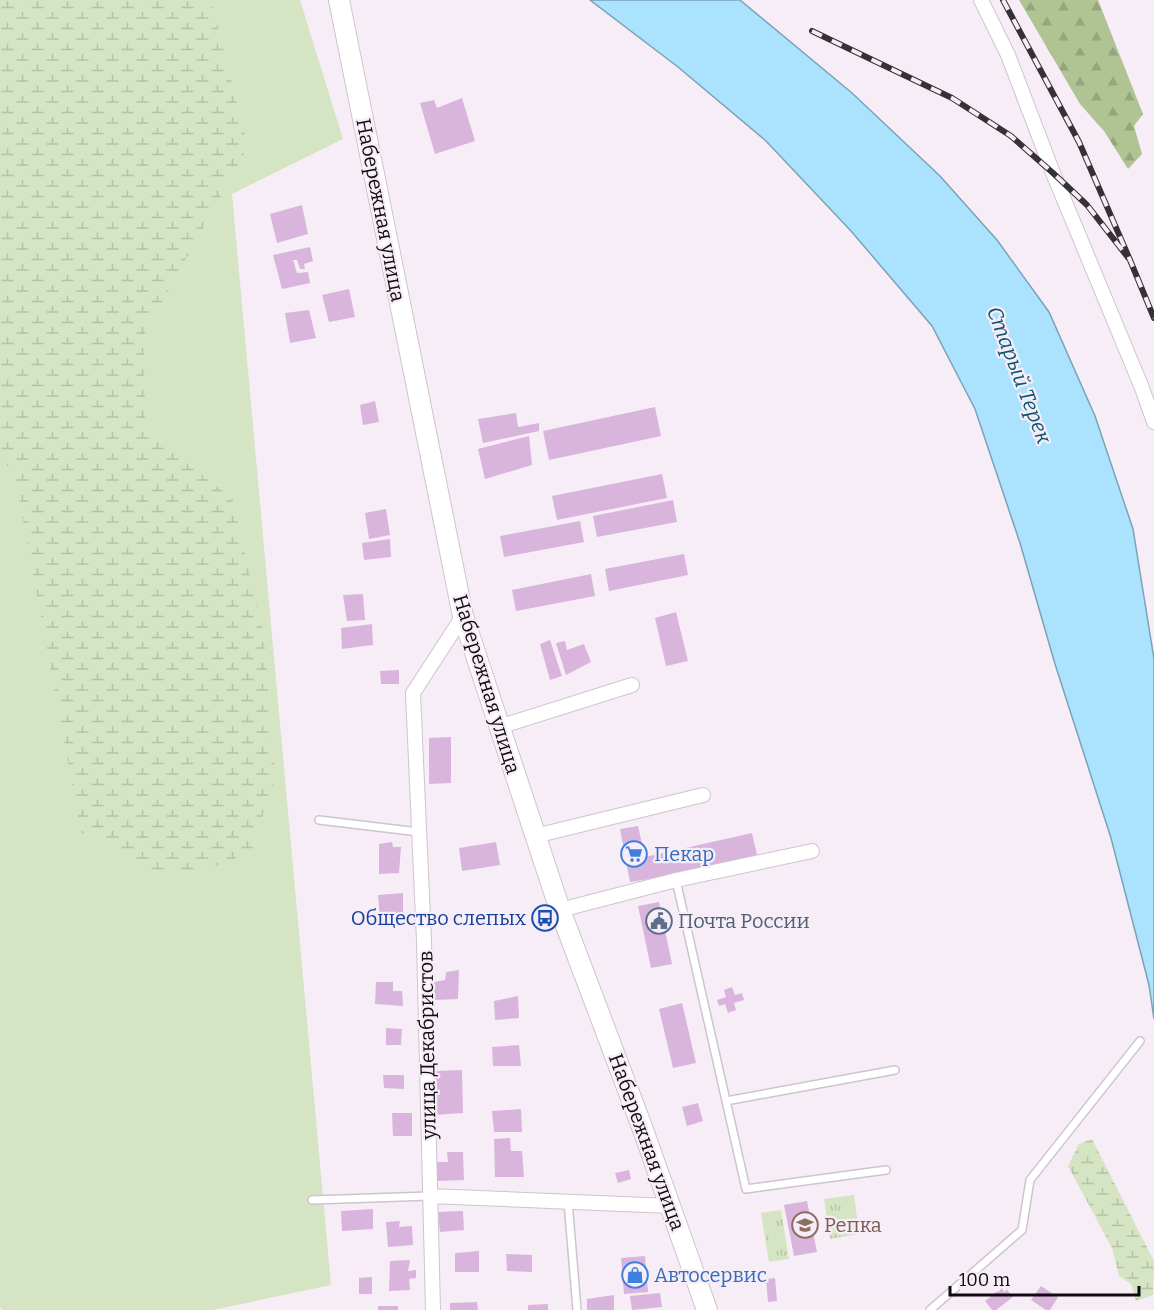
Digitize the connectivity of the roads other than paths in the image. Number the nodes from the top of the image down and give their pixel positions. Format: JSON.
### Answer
{"nodes":[{"id":1,"x":339,"y":0,"type":"edge"},
{"id":2,"x":981,"y":0,"type":"edge"},
{"id":3,"x":1154,"y":422,"type":"edge"},
{"id":4,"x":463,"y":616,"type":"junction"},
{"id":5,"x":632,"y":685,"type":"dead end"},
{"id":6,"x":500,"y":727,"type":"junction"},
{"id":7,"x":703,"y":795,"type":"dead end"},
{"id":8,"x":319,"y":820,"type":"dead end"},
{"id":9,"x":419,"y":832,"type":"junction"},
{"id":10,"x":535,"y":836,"type":"junction"},
{"id":11,"x":813,"y":851,"type":"dead end"},
{"id":12,"x":676,"y":880,"type":"junction"},
{"id":13,"x":560,"y":910,"type":"junction"},
{"id":14,"x":1140,"y":1041,"type":"dead end"},
{"id":15,"x":895,"y":1070,"type":"dead end"},
{"id":16,"x":726,"y":1101,"type":"junction"},
{"id":17,"x":886,"y":1170,"type":"dead end"},
{"id":18,"x":430,"y":1196,"type":"junction"},
{"id":19,"x":312,"y":1200,"type":"dead end"},
{"id":20,"x":568,"y":1202,"type":"junction"},
{"id":21,"x":670,"y":1206,"type":"junction"},
{"id":22,"x":433,"y":1310,"type":"edge"},
{"id":23,"x":578,"y":1310,"type":"edge"},
{"id":24,"x":707,"y":1310,"type":"edge"},
{"id":25,"x":930,"y":1310,"type":"edge"}],
"edges":[{"from":1,"to":4,"type":"main road","name":"Набережная улица"},
{"from":2,"to":3,"type":"street"},
{"from":4,"to":6,"type":"main road","name":"Набережная улица"},
{"from":4,"to":9,"type":"street","name":"улица Декабристов"},
{"from":5,"to":6,"type":"street"},
{"from":6,"to":10,"type":"main road","name":"Набережная улица"},
{"from":7,"to":10,"type":"street"},
{"from":8,"to":9,"type":"lane"},
{"from":9,"to":18,"type":"street","name":"улица Декабристов"},
{"from":10,"to":13,"type":"main road","name":"Набережная улица"},
{"from":11,"to":12,"type":"street"},
{"from":12,"to":13,"type":"street"},
{"from":12,"to":16,"type":"lane"},
{"from":13,"to":21,"type":"main road","name":"Набережная улица"},
{"from":14,"to":25,"type":"lane"},
{"from":15,"to":16,"type":"lane"},
{"from":16,"to":17,"type":"lane"},
{"from":18,"to":19,"type":"lane"},
{"from":18,"to":20,"type":"street"},
{"from":18,"to":22,"type":"street","name":"улица Декабристов"},
{"from":20,"to":21,"type":"street"},
{"from":20,"to":23,"type":"lane"},
{"from":21,"to":24,"type":"main road","name":"Набережная улица"}]}
